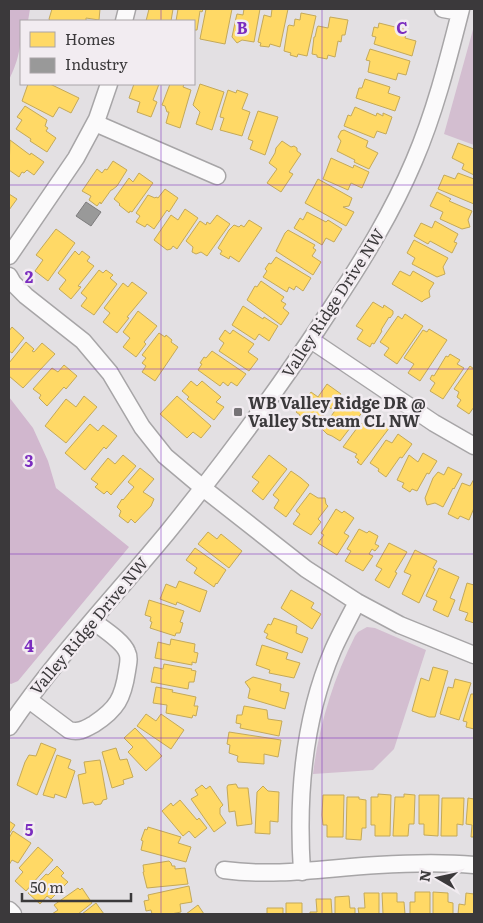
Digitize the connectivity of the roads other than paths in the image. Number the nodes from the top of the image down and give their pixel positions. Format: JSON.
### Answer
{"nodes":[{"id":1,"x":443,"y":9,"type":"edge"},
{"id":2,"x":461,"y":10,"type":"edge"},
{"id":3,"x":110,"y":85,"type":"edge"},
{"id":4,"x":95,"y":123,"type":"junction"},
{"id":5,"x":217,"y":176,"type":"dead end"},
{"id":6,"x":9,"y":256,"type":"edge"},
{"id":7,"x":9,"y":276,"type":"edge"},
{"id":8,"x":311,"y":340,"type":"junction"},
{"id":9,"x":474,"y":446,"type":"edge"},
{"id":10,"x":203,"y":488,"type":"junction"},
{"id":11,"x":357,"y":602,"type":"junction"},
{"id":12,"x":93,"y":620,"type":"junction"},
{"id":13,"x":474,"y":655,"type":"edge"},
{"id":14,"x":29,"y":700,"type":"junction"},
{"id":15,"x":9,"y":727,"type":"edge"},
{"id":16,"x":474,"y":865,"type":"edge"},
{"id":17,"x":224,"y":870,"type":"dead end"},
{"id":18,"x":302,"y":872,"type":"junction"},
{"id":19,"x":9,"y":910,"type":"edge"},
{"id":20,"x":13,"y":914,"type":"edge"}],
"edges":[{"from":1,"to":2,"type":"street"},
{"from":2,"to":8,"type":"street","name":"Valley Ridge Drive NW"},
{"from":3,"to":4,"type":"street"},
{"from":4,"to":5,"type":"street"},
{"from":4,"to":6,"type":"street"},
{"from":7,"to":10,"type":"street"},
{"from":8,"to":9,"type":"street"},
{"from":8,"to":10,"type":"street","name":"Valley Ridge Drive NW"},
{"from":10,"to":11,"type":"street"},
{"from":10,"to":12,"type":"street","name":"Valley Ridge Drive NW"},
{"from":11,"to":13,"type":"street"},
{"from":11,"to":18,"type":"street"},
{"from":12,"to":14,"type":"street","name":"Valley Ridge Drive NW"},
{"from":12,"to":14,"type":"street"},
{"from":14,"to":15,"type":"street","name":"Valley Ridge Drive NW"},
{"from":16,"to":18,"type":"street"},
{"from":17,"to":18,"type":"street"},
{"from":19,"to":20,"type":"street"}]}
